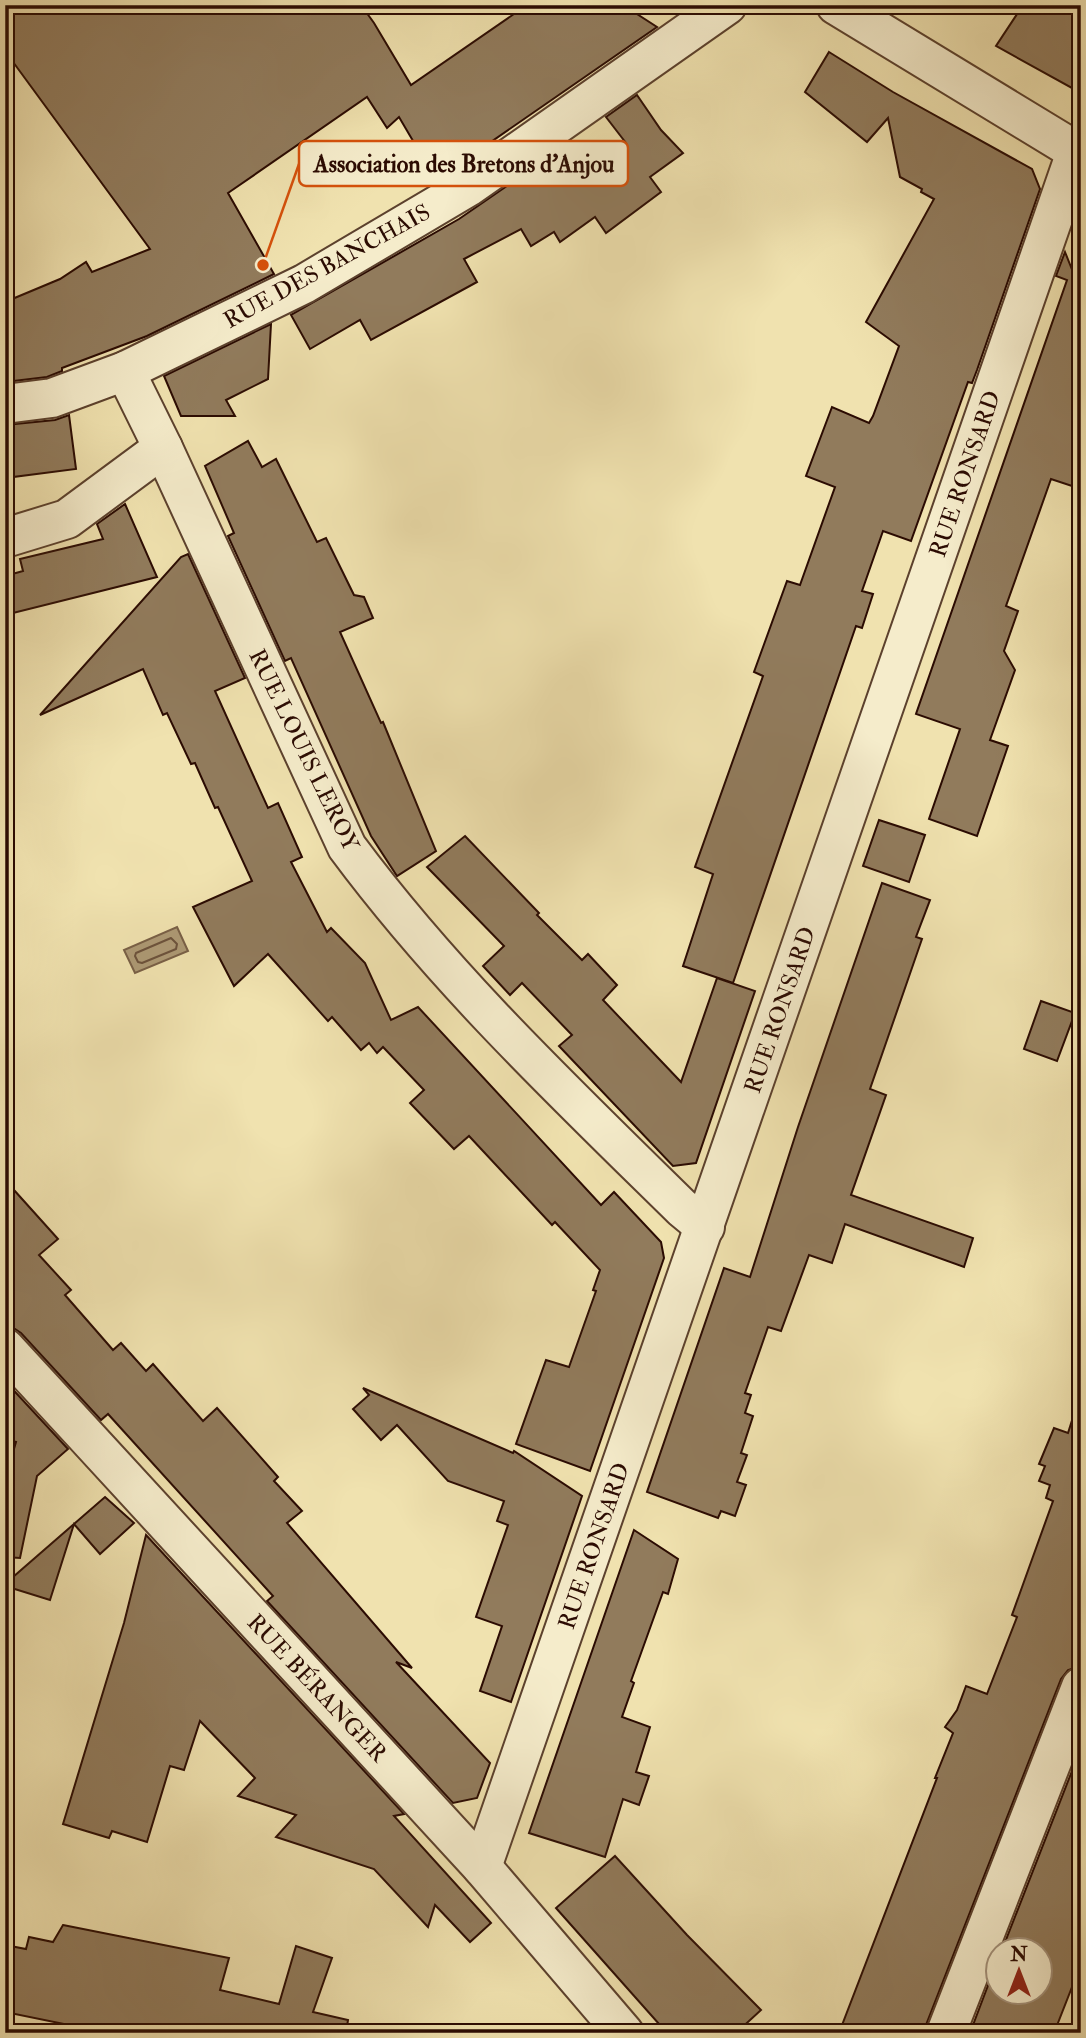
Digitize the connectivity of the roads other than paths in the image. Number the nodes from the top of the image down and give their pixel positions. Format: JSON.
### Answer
{"nodes":[{"id":1,"x":727,"y":5,"type":"edge"},
{"id":2,"x":836,"y":5,"type":"edge"},
{"id":3,"x":1079,"y":153,"type":"edge"},
{"id":4,"x":125,"y":371,"type":"junction"},
{"id":5,"x":5,"y":404,"type":"edge"},
{"id":6,"x":163,"y":448,"type":"junction"},
{"id":7,"x":5,"y":538,"type":"edge"},
{"id":8,"x":705,"y":1227,"type":"junction"},
{"id":9,"x":5,"y":1348,"type":"edge"},
{"id":10,"x":1081,"y":1687,"type":"edge"},
{"id":11,"x":482,"y":1867,"type":"junction"},
{"id":12,"x":624,"y":2033,"type":"edge"},
{"id":13,"x":946,"y":2033,"type":"edge"}],
"edges":[{"from":1,"to":4,"type":"street","name":"RUE DES BANCHAIS"},
{"from":2,"to":3,"type":"street"},
{"from":3,"to":8,"type":"street","name":"RUE RONSARD"},
{"from":4,"to":5,"type":"street","name":"RUE DES BANCHAIS"},
{"from":4,"to":6,"type":"street","name":"RUE LOUIS LEROY"},
{"from":6,"to":7,"type":"street"},
{"from":6,"to":8,"type":"street","name":"RUE LOUIS LEROY"},
{"from":8,"to":11,"type":"street","name":"RUE RONSARD"},
{"from":9,"to":11,"type":"street","name":"RUE BÉRANGER"},
{"from":10,"to":13,"type":"street"},
{"from":11,"to":12,"type":"street","name":"RUE BÉRANGER"}]}
